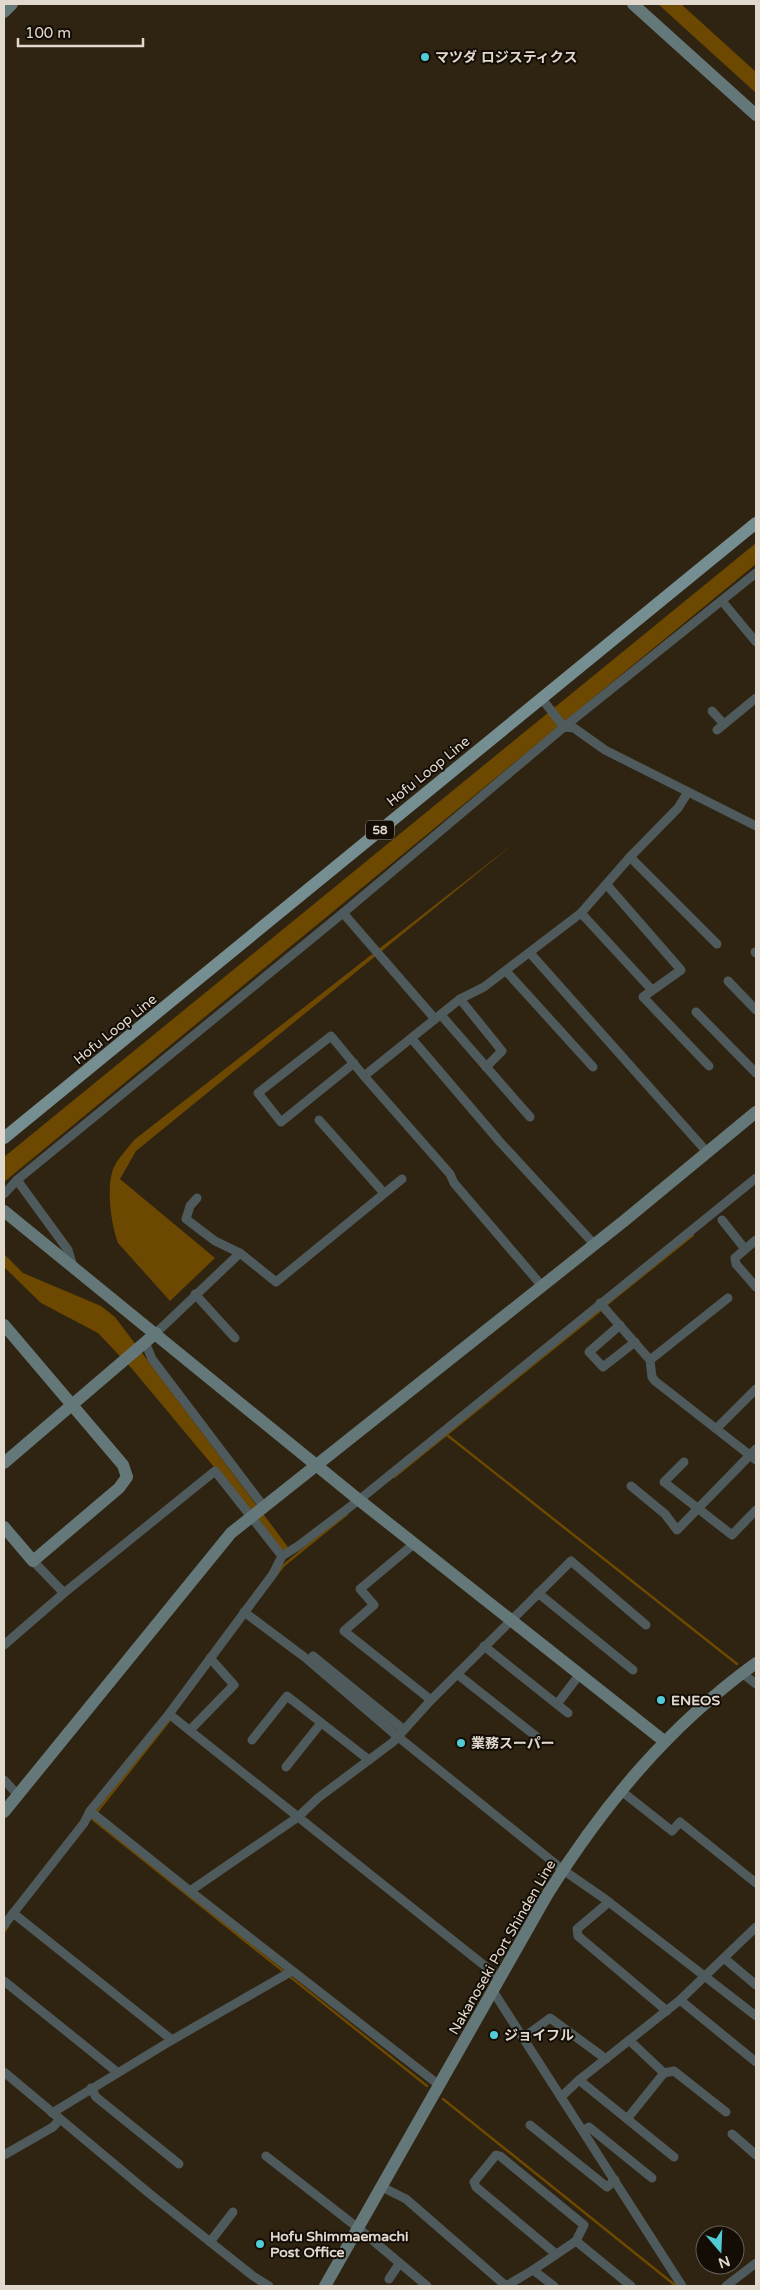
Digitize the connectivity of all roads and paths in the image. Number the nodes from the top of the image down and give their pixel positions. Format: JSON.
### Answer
{"nodes":[{"id":1,"x":12,"y":4,"type":"edge"},
{"id":2,"x":633,"y":4,"type":"edge"},
{"id":3,"x":4,"y":12,"type":"edge"},
{"id":4,"x":756,"y":115,"type":"edge"},
{"id":5,"x":756,"y":524,"type":"edge"},
{"id":6,"x":756,"y":573,"type":"edge"},
{"id":7,"x":722,"y":601,"type":"junction"},
{"id":8,"x":756,"y":642,"type":"edge"},
{"id":9,"x":756,"y":698,"type":"edge"},
{"id":10,"x":542,"y":702,"type":"junction"},
{"id":11,"x":712,"y":710,"type":"dead end"},
{"id":12,"x":564,"y":727,"type":"junction"},
{"id":13,"x":688,"y":792,"type":"junction"},
{"id":14,"x":756,"y":826,"type":"edge"},
{"id":15,"x":630,"y":857,"type":"junction"},
{"id":16,"x":607,"y":885,"type":"junction"},
{"id":17,"x":343,"y":913,"type":"junction"},
{"id":18,"x":581,"y":913,"type":"junction"},
{"id":19,"x":717,"y":944,"type":"dead end"},
{"id":20,"x":530,"y":954,"type":"junction"},
{"id":21,"x":506,"y":971,"type":"junction"},
{"id":22,"x":728,"y":981,"type":"dead end"},
{"id":23,"x":652,"y":990,"type":"junction"},
{"id":24,"x":460,"y":1000,"type":"junction"},
{"id":25,"x":756,"y":1010,"type":"edge"},
{"id":26,"x":696,"y":1012,"type":"dead end"},
{"id":27,"x":438,"y":1017,"type":"junction"},
{"id":28,"x":412,"y":1039,"type":"junction"},
{"id":29,"x":354,"y":1063,"type":"junction"},
{"id":30,"x":709,"y":1066,"type":"dead end"},
{"id":31,"x":486,"y":1067,"type":"junction"},
{"id":32,"x":592,"y":1067,"type":"dead end"},
{"id":33,"x":756,"y":1073,"type":"edge"},
{"id":34,"x":364,"y":1076,"type":"junction"},
{"id":35,"x":756,"y":1112,"type":"edge"},
{"id":36,"x":530,"y":1117,"type":"dead end"},
{"id":37,"x":320,"y":1120,"type":"dead end"},
{"id":38,"x":4,"y":1138,"type":"edge"},
{"id":39,"x":707,"y":1152,"type":"junction"},
{"id":40,"x":756,"y":1178,"type":"edge"},
{"id":41,"x":402,"y":1179,"type":"dead end"},
{"id":42,"x":18,"y":1180,"type":"junction"},
{"id":43,"x":384,"y":1193,"type":"junction"},
{"id":44,"x":4,"y":1194,"type":"edge"},
{"id":45,"x":197,"y":1198,"type":"dead end"},
{"id":46,"x":4,"y":1211,"type":"edge"},
{"id":47,"x":722,"y":1220,"type":"dead end"},
{"id":48,"x":756,"y":1240,"type":"edge"},
{"id":49,"x":594,"y":1244,"type":"junction"},
{"id":50,"x":745,"y":1249,"type":"junction"},
{"id":51,"x":240,"y":1253,"type":"junction"},
{"id":52,"x":73,"y":1266,"type":"junction"},
{"id":53,"x":542,"y":1286,"type":"junction"},
{"id":54,"x":756,"y":1287,"type":"edge"},
{"id":55,"x":195,"y":1294,"type":"junction"},
{"id":56,"x":728,"y":1298,"type":"dead end"},
{"id":57,"x":600,"y":1303,"type":"junction"},
{"id":58,"x":4,"y":1325,"type":"edge"},
{"id":59,"x":620,"y":1325,"type":"junction"},
{"id":60,"x":156,"y":1333,"type":"junction"},
{"id":61,"x":235,"y":1338,"type":"dead end"},
{"id":62,"x":635,"y":1342,"type":"junction"},
{"id":63,"x":143,"y":1344,"type":"junction"},
{"id":64,"x":650,"y":1360,"type":"junction"},
{"id":65,"x":755,"y":1393,"type":"edge"},
{"id":66,"x":72,"y":1404,"type":"junction"},
{"id":67,"x":717,"y":1428,"type":"junction"},
{"id":68,"x":754,"y":1455,"type":"edge"},
{"id":69,"x":684,"y":1462,"type":"dead end"},
{"id":70,"x":4,"y":1463,"type":"edge"},
{"id":71,"x":316,"y":1465,"type":"junction"},
{"id":72,"x":631,"y":1486,"type":"dead end"},
{"id":73,"x":359,"y":1500,"type":"junction"},
{"id":74,"x":699,"y":1507,"type":"junction"},
{"id":75,"x":259,"y":1510,"type":"junction"},
{"id":76,"x":756,"y":1510,"type":"edge"},
{"id":77,"x":4,"y":1527,"type":"edge"},
{"id":78,"x":416,"y":1543,"type":"junction"},
{"id":79,"x":282,"y":1556,"type":"junction"},
{"id":80,"x":33,"y":1561,"type":"junction"},
{"id":81,"x":64,"y":1593,"type":"junction"},
{"id":82,"x":538,"y":1593,"type":"junction"},
{"id":83,"x":244,"y":1612,"type":"junction"},
{"id":84,"x":510,"y":1620,"type":"junction"},
{"id":85,"x":646,"y":1625,"type":"dead end"},
{"id":86,"x":4,"y":1645,"type":"edge"},
{"id":87,"x":484,"y":1646,"type":"junction"},
{"id":88,"x":313,"y":1656,"type":"dead end"},
{"id":89,"x":210,"y":1658,"type":"junction"},
{"id":90,"x":756,"y":1663,"type":"edge"},
{"id":91,"x":633,"y":1670,"type":"dead end"},
{"id":92,"x":742,"y":1673,"type":"junction"},
{"id":93,"x":457,"y":1674,"type":"junction"},
{"id":94,"x":580,"y":1674,"type":"junction"},
{"id":95,"x":756,"y":1684,"type":"edge"},
{"id":96,"x":431,"y":1700,"type":"junction"},
{"id":97,"x":557,"y":1704,"type":"junction"},
{"id":98,"x":568,"y":1713,"type":"dead end"},
{"id":99,"x":169,"y":1714,"type":"junction"},
{"id":100,"x":321,"y":1722,"type":"junction"},
{"id":101,"x":190,"y":1730,"type":"junction"},
{"id":102,"x":400,"y":1732,"type":"junction"},
{"id":103,"x":537,"y":1737,"type":"dead end"},
{"id":104,"x":252,"y":1740,"type":"dead end"},
{"id":105,"x":664,"y":1741,"type":"junction"},
{"id":106,"x":369,"y":1760,"type":"junction"},
{"id":107,"x":286,"y":1767,"type":"dead end"},
{"id":108,"x":4,"y":1780,"type":"edge"},
{"id":109,"x":620,"y":1790,"type":"junction"},
{"id":110,"x":18,"y":1795,"type":"junction"},
{"id":111,"x":90,"y":1811,"type":"junction"},
{"id":112,"x":4,"y":1812,"type":"edge"},
{"id":113,"x":298,"y":1816,"type":"junction"},
{"id":114,"x":563,"y":1870,"type":"junction"},
{"id":115,"x":756,"y":1884,"type":"edge"},
{"id":116,"x":190,"y":1891,"type":"junction"},
{"id":117,"x":609,"y":1902,"type":"junction"},
{"id":118,"x":13,"y":1913,"type":"junction"},
{"id":119,"x":4,"y":1925,"type":"edge"},
{"id":120,"x":756,"y":1927,"type":"edge"},
{"id":121,"x":725,"y":1959,"type":"junction"},
{"id":122,"x":292,"y":1971,"type":"junction"},
{"id":123,"x":706,"y":1977,"type":"junction"},
{"id":124,"x":500,"y":1978,"type":"junction"},
{"id":125,"x":4,"y":1981,"type":"edge"},
{"id":126,"x":756,"y":1984,"type":"edge"},
{"id":127,"x":493,"y":1991,"type":"junction"},
{"id":128,"x":680,"y":2000,"type":"junction"},
{"id":129,"x":667,"y":2011,"type":"junction"},
{"id":130,"x":756,"y":2016,"type":"edge"},
{"id":131,"x":523,"y":2038,"type":"junction"},
{"id":132,"x":172,"y":2040,"type":"junction"},
{"id":133,"x":629,"y":2040,"type":"junction"},
{"id":134,"x":606,"y":2059,"type":"junction"},
{"id":135,"x":756,"y":2062,"type":"edge"},
{"id":136,"x":4,"y":2072,"type":"edge"},
{"id":137,"x":117,"y":2072,"type":"junction"},
{"id":138,"x":664,"y":2073,"type":"junction"},
{"id":139,"x":579,"y":2080,"type":"junction"},
{"id":140,"x":439,"y":2085,"type":"junction"},
{"id":141,"x":91,"y":2088,"type":"junction"},
{"id":142,"x":561,"y":2097,"type":"junction"},
{"id":143,"x":726,"y":2112,"type":"dead end"},
{"id":144,"x":52,"y":2113,"type":"junction"},
{"id":145,"x":60,"y":2119,"type":"junction"},
{"id":146,"x":627,"y":2119,"type":"junction"},
{"id":147,"x":530,"y":2125,"type":"dead end"},
{"id":148,"x":583,"y":2131,"type":"junction"},
{"id":149,"x":732,"y":2134,"type":"dead end"},
{"id":150,"x":756,"y":2154,"type":"edge"},
{"id":151,"x":4,"y":2155,"type":"edge"},
{"id":152,"x":266,"y":2156,"type":"dead end"},
{"id":153,"x":674,"y":2157,"type":"dead end"},
{"id":154,"x":179,"y":2164,"type":"dead end"},
{"id":155,"x":652,"y":2178,"type":"dead end"},
{"id":156,"x":615,"y":2180,"type":"junction"},
{"id":157,"x":382,"y":2187,"type":"junction"},
{"id":158,"x":233,"y":2212,"type":"dead end"},
{"id":159,"x":358,"y":2228,"type":"junction"},
{"id":160,"x":576,"y":2241,"type":"junction"},
{"id":161,"x":210,"y":2242,"type":"junction"},
{"id":162,"x":556,"y":2254,"type":"junction"},
{"id":163,"x":756,"y":2263,"type":"edge"},
{"id":164,"x":399,"y":2264,"type":"junction"},
{"id":165,"x":533,"y":2270,"type":"junction"},
{"id":166,"x":389,"y":2278,"type":"dead end"},
{"id":167,"x":269,"y":2286,"type":"edge"},
{"id":168,"x":326,"y":2286,"type":"edge"},
{"id":169,"x":427,"y":2286,"type":"edge"},
{"id":170,"x":506,"y":2286,"type":"edge"},
{"id":171,"x":554,"y":2286,"type":"edge"},
{"id":172,"x":631,"y":2286,"type":"edge"},
{"id":173,"x":682,"y":2286,"type":"edge"},
{"id":174,"x":726,"y":2286,"type":"edge"}],
"edges":[{"from":1,"to":3,"type":"street"},
{"from":2,"to":4,"type":"street"},
{"from":5,"to":10,"type":"main road","name":"Hofu Loop Line","number":"58"},
{"from":6,"to":7,"type":"street"},
{"from":7,"to":8,"type":"street"},
{"from":7,"to":12,"type":"street"},
{"from":9,"to":11,"type":"street"},
{"from":10,"to":12,"type":"street"},
{"from":10,"to":38,"type":"main road","name":"Hofu Loop Line","number":"58"},
{"from":12,"to":13,"type":"street"},
{"from":12,"to":17,"type":"street"},
{"from":13,"to":14,"type":"street"},
{"from":13,"to":15,"type":"street"},
{"from":15,"to":16,"type":"street"},
{"from":15,"to":19,"type":"street"},
{"from":16,"to":18,"type":"street"},
{"from":16,"to":23,"type":"street"},
{"from":17,"to":27,"type":"street"},
{"from":17,"to":42,"type":"street"},
{"from":18,"to":20,"type":"street"},
{"from":18,"to":23,"type":"street"},
{"from":20,"to":21,"type":"street"},
{"from":20,"to":39,"type":"street"},
{"from":21,"to":24,"type":"street"},
{"from":21,"to":32,"type":"street"},
{"from":22,"to":25,"type":"street"},
{"from":23,"to":30,"type":"street"},
{"from":24,"to":27,"type":"street"},
{"from":24,"to":31,"type":"street"},
{"from":26,"to":33,"type":"street"},
{"from":27,"to":28,"type":"street"},
{"from":27,"to":31,"type":"street"},
{"from":28,"to":34,"type":"street"},
{"from":28,"to":49,"type":"street"},
{"from":29,"to":29,"type":"street"},
{"from":29,"to":34,"type":"street"},
{"from":31,"to":36,"type":"street"},
{"from":34,"to":53,"type":"street"},
{"from":35,"to":39,"type":"street"},
{"from":37,"to":43,"type":"street"},
{"from":39,"to":49,"type":"street"},
{"from":40,"to":57,"type":"street"},
{"from":41,"to":43,"type":"street"},
{"from":42,"to":44,"type":"street"},
{"from":42,"to":52,"type":"street"},
{"from":43,"to":51,"type":"street"},
{"from":45,"to":51,"type":"street"},
{"from":46,"to":52,"type":"street"},
{"from":47,"to":50,"type":"street"},
{"from":48,"to":50,"type":"street"},
{"from":49,"to":53,"type":"street"},
{"from":50,"to":54,"type":"street"},
{"from":51,"to":55,"type":"street"},
{"from":52,"to":60,"type":"street"},
{"from":53,"to":71,"type":"street"},
{"from":55,"to":60,"type":"street"},
{"from":55,"to":61,"type":"street"},
{"from":56,"to":64,"type":"street"},
{"from":57,"to":59,"type":"street"},
{"from":57,"to":73,"type":"street"},
{"from":58,"to":66,"type":"street"},
{"from":59,"to":62,"type":"street"},
{"from":59,"to":62,"type":"street"},
{"from":60,"to":63,"type":"street"},
{"from":60,"to":71,"type":"street"},
{"from":62,"to":64,"type":"street"},
{"from":63,"to":66,"type":"street"},
{"from":63,"to":75,"type":"street"},
{"from":64,"to":67,"type":"street"},
{"from":65,"to":67,"type":"street"},
{"from":66,"to":70,"type":"street"},
{"from":66,"to":80,"type":"street"},
{"from":67,"to":68,"type":"street"},
{"from":68,"to":74,"type":"street"},
{"from":69,"to":74,"type":"street"},
{"from":71,"to":73,"type":"street"},
{"from":71,"to":75,"type":"street"},
{"from":72,"to":74,"type":"street"},
{"from":73,"to":78,"type":"street"},
{"from":73,"to":79,"type":"street"},
{"from":74,"to":76,"type":"street"},
{"from":75,"to":79,"type":"street"},
{"from":75,"to":81,"type":"street"},
{"from":75,"to":110,"type":"street"},
{"from":77,"to":80,"type":"street"},
{"from":78,"to":84,"type":"street"},
{"from":78,"to":96,"type":"street"},
{"from":79,"to":83,"type":"street"},
{"from":80,"to":81,"type":"street"},
{"from":81,"to":86,"type":"street"},
{"from":82,"to":84,"type":"street"},
{"from":82,"to":85,"type":"street"},
{"from":82,"to":91,"type":"street"},
{"from":83,"to":89,"type":"street"},
{"from":83,"to":102,"type":"street"},
{"from":84,"to":87,"type":"street"},
{"from":84,"to":94,"type":"street"},
{"from":87,"to":93,"type":"street"},
{"from":87,"to":97,"type":"street"},
{"from":88,"to":102,"type":"street"},
{"from":89,"to":99,"type":"street"},
{"from":89,"to":101,"type":"street"},
{"from":90,"to":92,"type":"street","name":"Nakanoseki Port Shinden Line"},
{"from":92,"to":95,"type":"street"},
{"from":92,"to":105,"type":"street","name":"Nakanoseki Port Shinden Line"},
{"from":93,"to":96,"type":"street"},
{"from":93,"to":103,"type":"street"},
{"from":94,"to":97,"type":"street"},
{"from":94,"to":105,"type":"street"},
{"from":96,"to":102,"type":"street"},
{"from":97,"to":98,"type":"street"},
{"from":99,"to":101,"type":"street"},
{"from":99,"to":111,"type":"street"},
{"from":100,"to":104,"type":"street"},
{"from":100,"to":106,"type":"street"},
{"from":100,"to":107,"type":"street"},
{"from":101,"to":113,"type":"street"},
{"from":102,"to":106,"type":"street"},
{"from":102,"to":114,"type":"street"},
{"from":105,"to":109,"type":"street","name":"Nakanoseki Port Shinden Line"},
{"from":106,"to":113,"type":"street"},
{"from":108,"to":110,"type":"street"},
{"from":109,"to":114,"type":"street","name":"Nakanoseki Port Shinden Line"},
{"from":109,"to":115,"type":"street"},
{"from":110,"to":112,"type":"street"},
{"from":111,"to":116,"type":"street"},
{"from":111,"to":118,"type":"street"},
{"from":113,"to":116,"type":"street"},
{"from":113,"to":124,"type":"street"},
{"from":114,"to":117,"type":"street"},
{"from":114,"to":124,"type":"street","name":"Nakanoseki Port Shinden Line"},
{"from":116,"to":122,"type":"street"},
{"from":117,"to":123,"type":"street"},
{"from":117,"to":129,"type":"street"},
{"from":118,"to":119,"type":"street"},
{"from":118,"to":132,"type":"street"},
{"from":120,"to":121,"type":"street"},
{"from":121,"to":123,"type":"street"},
{"from":121,"to":126,"type":"street"},
{"from":122,"to":132,"type":"street"},
{"from":122,"to":140,"type":"street"},
{"from":123,"to":128,"type":"street"},
{"from":123,"to":130,"type":"street"},
{"from":124,"to":127,"type":"street","name":"Nakanoseki Port Shinden Line"},
{"from":125,"to":137,"type":"street"},
{"from":127,"to":131,"type":"street"},
{"from":127,"to":140,"type":"street","name":"Nakanoseki Port Shinden Line"},
{"from":128,"to":129,"type":"street"},
{"from":128,"to":135,"type":"street"},
{"from":129,"to":133,"type":"street"},
{"from":131,"to":134,"type":"street"},
{"from":131,"to":142,"type":"street"},
{"from":132,"to":137,"type":"street"},
{"from":133,"to":134,"type":"street"},
{"from":133,"to":138,"type":"street"},
{"from":134,"to":139,"type":"street"},
{"from":136,"to":144,"type":"street"},
{"from":137,"to":141,"type":"street"},
{"from":138,"to":143,"type":"street"},
{"from":138,"to":146,"type":"street"},
{"from":139,"to":142,"type":"street"},
{"from":139,"to":146,"type":"street"},
{"from":140,"to":157,"type":"street","name":"Nakanoseki Port Shinden Line"},
{"from":141,"to":144,"type":"street"},
{"from":141,"to":154,"type":"street"},
{"from":142,"to":148,"type":"street"},
{"from":144,"to":145,"type":"street"},
{"from":145,"to":151,"type":"street"},
{"from":145,"to":161,"type":"street"},
{"from":146,"to":153,"type":"street"},
{"from":147,"to":156,"type":"street"},
{"from":148,"to":155,"type":"street"},
{"from":148,"to":156,"type":"street"},
{"from":149,"to":150,"type":"street"},
{"from":152,"to":159,"type":"street"},
{"from":156,"to":173,"type":"street"},
{"from":157,"to":159,"type":"street","name":"Nakanoseki Port Shinden Line"},
{"from":157,"to":170,"type":"street"},
{"from":158,"to":161,"type":"street"},
{"from":159,"to":164,"type":"street"},
{"from":159,"to":168,"type":"street","name":"Nakanoseki Port Shinden Line"},
{"from":160,"to":162,"type":"street"},
{"from":160,"to":162,"type":"street"},
{"from":160,"to":172,"type":"street"},
{"from":161,"to":167,"type":"street"},
{"from":162,"to":165,"type":"street"},
{"from":163,"to":174,"type":"street"},
{"from":164,"to":166,"type":"street"},
{"from":164,"to":169,"type":"street"},
{"from":165,"to":170,"type":"street"},
{"from":165,"to":171,"type":"street"}]}
